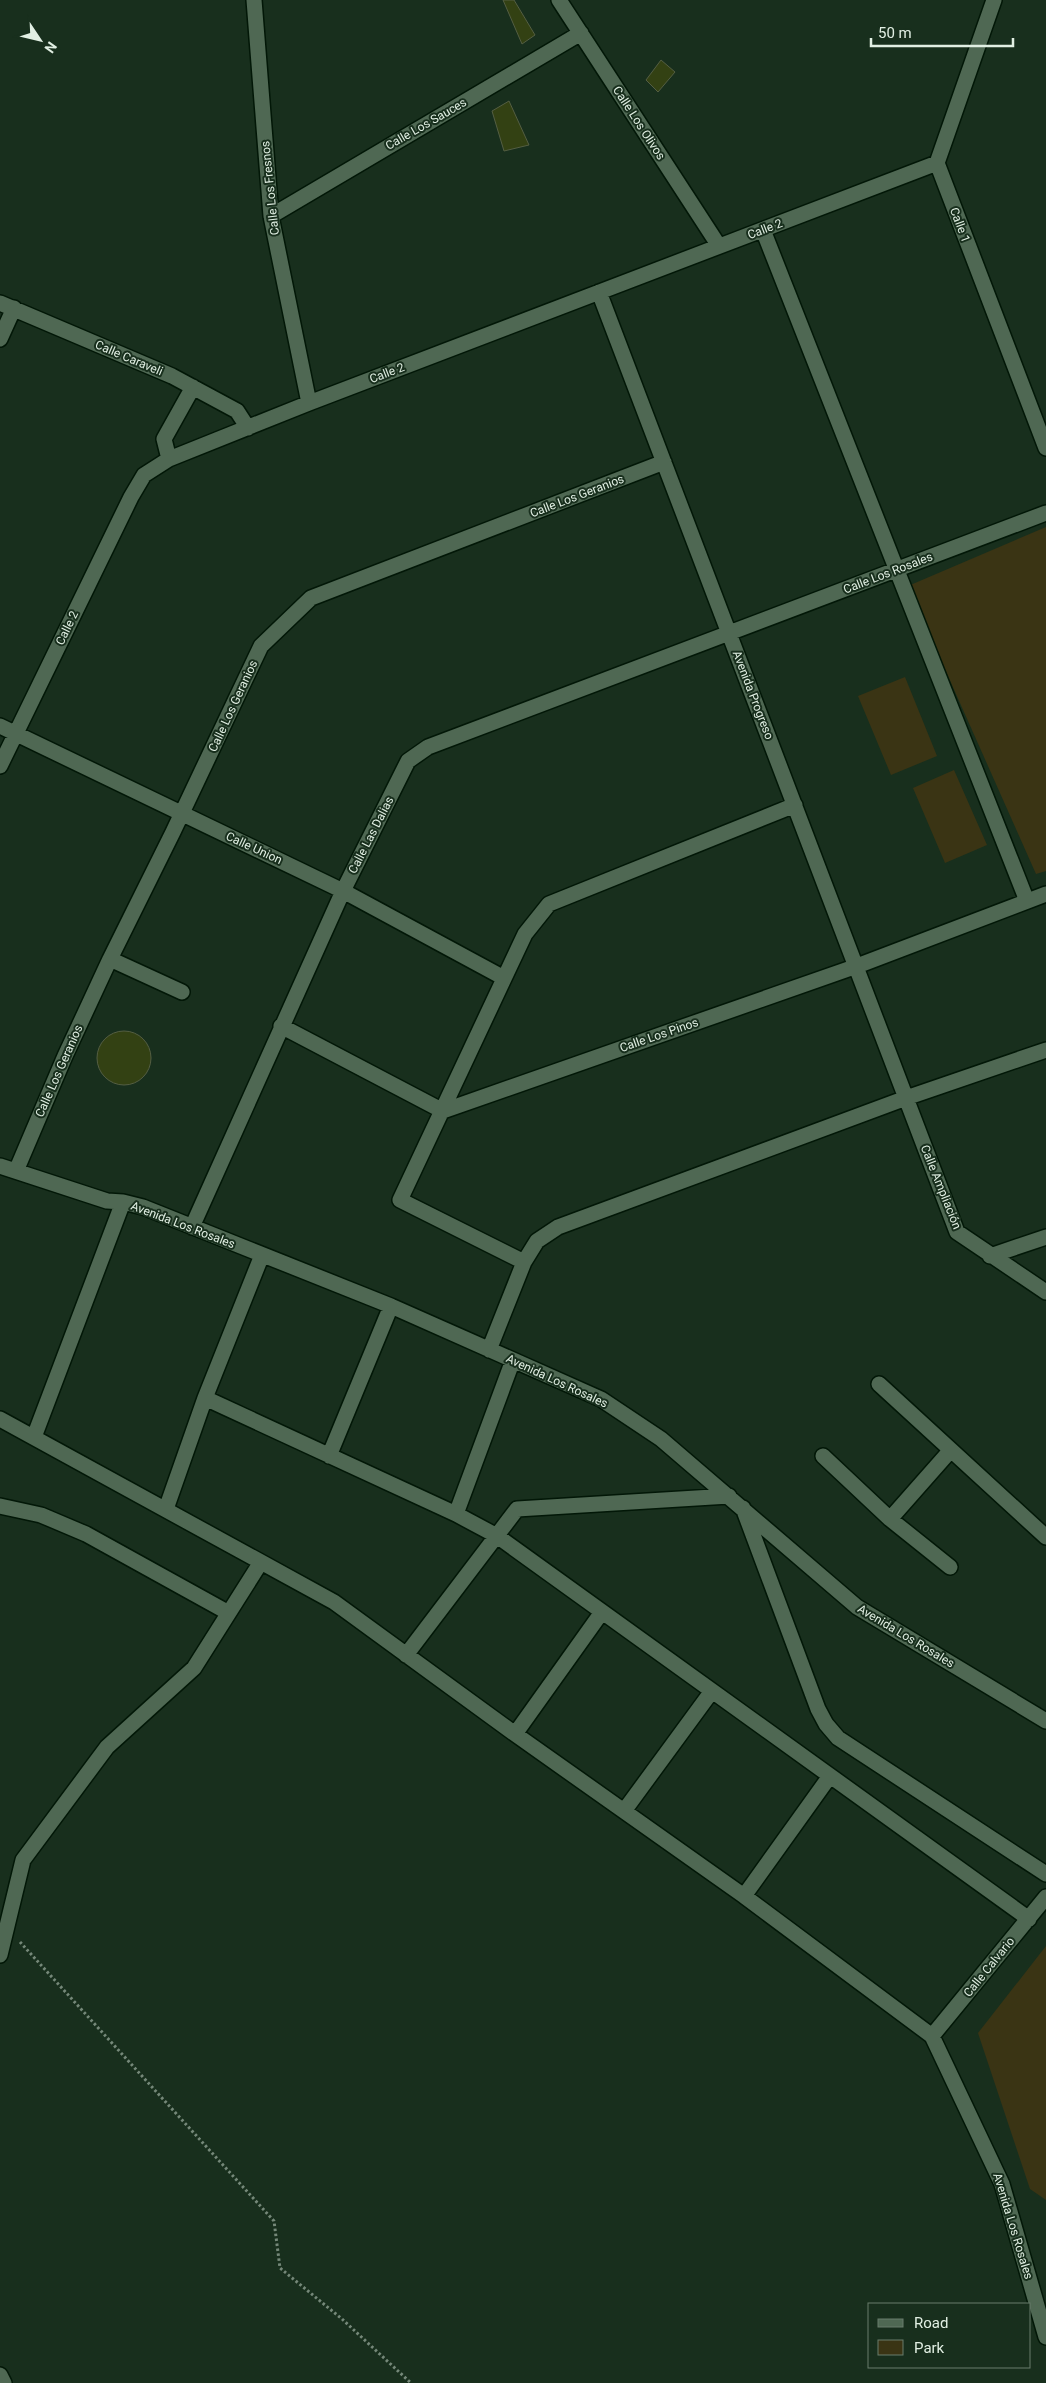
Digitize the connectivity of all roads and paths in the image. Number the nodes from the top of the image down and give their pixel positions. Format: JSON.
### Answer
{"nodes":[{"id":1,"x":254,"y":0,"type":"edge"},
{"id":2,"x":559,"y":0,"type":"edge"},
{"id":3,"x":994,"y":0,"type":"edge"},
{"id":4,"x":581,"y":33,"type":"junction"},
{"id":5,"x":937,"y":163,"type":"junction"},
{"id":6,"x":270,"y":216,"type":"junction"},
{"id":7,"x":762,"y":230,"type":"junction"},
{"id":8,"x":719,"y":246,"type":"junction"},
{"id":9,"x":600,"y":292,"type":"junction"},
{"id":10,"x":7,"y":306,"type":"edge"},
{"id":11,"x":0,"y":339,"type":"edge"},
{"id":12,"x":193,"y":387,"type":"junction"},
{"id":13,"x":309,"y":403,"type":"junction"},
{"id":14,"x":248,"y":428,"type":"junction"},
{"id":15,"x":1046,"y":448,"type":"edge"},
{"id":16,"x":169,"y":459,"type":"junction"},
{"id":17,"x":664,"y":462,"type":"junction"},
{"id":18,"x":1046,"y":513,"type":"edge"},
{"id":19,"x":896,"y":570,"type":"junction"},
{"id":20,"x":730,"y":633,"type":"junction"},
{"id":21,"x":0,"y":726,"type":"edge"},
{"id":22,"x":15,"y":734,"type":"junction"},
{"id":23,"x":0,"y":766,"type":"edge"},
{"id":24,"x":795,"y":805,"type":"junction"},
{"id":25,"x":182,"y":814,"type":"junction"},
{"id":26,"x":343,"y":891,"type":"junction"},
{"id":27,"x":1046,"y":894,"type":"edge"},
{"id":28,"x":1027,"y":901,"type":"junction"},
{"id":29,"x":110,"y":959,"type":"junction"},
{"id":30,"x":857,"y":966,"type":"junction"},
{"id":31,"x":504,"y":978,"type":"junction"},
{"id":32,"x":182,"y":992,"type":"dead end"},
{"id":33,"x":281,"y":1026,"type":"junction"},
{"id":34,"x":1046,"y":1050,"type":"edge"},
{"id":35,"x":906,"y":1098,"type":"junction"},
{"id":36,"x":443,"y":1111,"type":"junction"},
{"id":37,"x":0,"y":1166,"type":"edge"},
{"id":38,"x":16,"y":1171,"type":"junction"},
{"id":39,"x":123,"y":1202,"type":"junction"},
{"id":40,"x":192,"y":1226,"type":"junction"},
{"id":41,"x":1046,"y":1237,"type":"edge"},
{"id":42,"x":262,"y":1255,"type":"junction"},
{"id":43,"x":990,"y":1256,"type":"junction"},
{"id":44,"x":524,"y":1262,"type":"junction"},
{"id":45,"x":1046,"y":1292,"type":"edge"},
{"id":46,"x":391,"y":1306,"type":"junction"},
{"id":47,"x":489,"y":1350,"type":"junction"},
{"id":48,"x":513,"y":1360,"type":"junction"},
{"id":49,"x":879,"y":1384,"type":"dead end"},
{"id":50,"x":205,"y":1398,"type":"junction"},
{"id":51,"x":0,"y":1418,"type":"edge"},
{"id":52,"x":34,"y":1437,"type":"junction"},
{"id":53,"x":950,"y":1451,"type":"junction"},
{"id":54,"x":329,"y":1456,"type":"junction"},
{"id":55,"x":823,"y":1456,"type":"dead end"},
{"id":56,"x":729,"y":1496,"type":"junction"},
{"id":57,"x":0,"y":1506,"type":"edge"},
{"id":58,"x":742,"y":1506,"type":"junction"},
{"id":59,"x":166,"y":1510,"type":"junction"},
{"id":60,"x":456,"y":1514,"type":"junction"},
{"id":61,"x":890,"y":1519,"type":"junction"},
{"id":62,"x":497,"y":1536,"type":"junction"},
{"id":63,"x":1046,"y":1537,"type":"edge"},
{"id":64,"x":261,"y":1562,"type":"junction"},
{"id":65,"x":950,"y":1567,"type":"dead end"},
{"id":66,"x":227,"y":1612,"type":"junction"},
{"id":67,"x":602,"y":1612,"type":"junction"},
{"id":68,"x":406,"y":1655,"type":"junction"},
{"id":69,"x":712,"y":1691,"type":"junction"},
{"id":70,"x":1046,"y":1721,"type":"edge"},
{"id":71,"x":516,"y":1734,"type":"junction"},
{"id":72,"x":830,"y":1776,"type":"junction"},
{"id":73,"x":624,"y":1811,"type":"junction"},
{"id":74,"x":1046,"y":1874,"type":"edge"},
{"id":75,"x":744,"y":1896,"type":"junction"},
{"id":76,"x":1046,"y":1897,"type":"edge"},
{"id":77,"x":1029,"y":1918,"type":"junction"},
{"id":78,"x":6,"y":1926,"type":"junction"},
{"id":79,"x":0,"y":1955,"type":"edge"},
{"id":80,"x":932,"y":2036,"type":"junction"},
{"id":81,"x":1046,"y":2337,"type":"edge"},
{"id":82,"x":0,"y":2375,"type":"edge"},
{"id":83,"x":4,"y":2383,"type":"edge"},
{"id":84,"x":411,"y":2383,"type":"edge"}],
"edges":[{"from":1,"to":6,"type":"street","name":"Calle Los Fresnos"},
{"from":2,"to":4,"type":"street","name":"Calle Los Olivos"},
{"from":3,"to":5,"type":"street"},
{"from":4,"to":6,"type":"street","name":"Calle Los Sauces"},
{"from":4,"to":8,"type":"street","name":"Calle Los Olivos"},
{"from":5,"to":7,"type":"street","name":"Calle 2"},
{"from":5,"to":15,"type":"street","name":"Calle 1"},
{"from":6,"to":13,"type":"street","name":"Calle Los Fresnos"},
{"from":7,"to":8,"type":"street","name":"Calle 2"},
{"from":7,"to":19,"type":"street"},
{"from":8,"to":9,"type":"street","name":"Calle 2"},
{"from":9,"to":13,"type":"street","name":"Calle 2"},
{"from":9,"to":17,"type":"street","name":"Avenida Progreso"},
{"from":10,"to":11,"type":"street"},
{"from":10,"to":12,"type":"street","name":"Calle Caraveli"},
{"from":12,"to":14,"type":"street","name":"Calle Caraveli"},
{"from":12,"to":16,"type":"street"},
{"from":13,"to":14,"type":"street","name":"Calle 2"},
{"from":14,"to":16,"type":"street","name":"Calle 2"},
{"from":16,"to":22,"type":"street","name":"Calle 2"},
{"from":17,"to":20,"type":"street","name":"Avenida Progreso"},
{"from":17,"to":25,"type":"street","name":"Calle Los Geranios"},
{"from":18,"to":19,"type":"street","name":"Calle Los Rosales"},
{"from":19,"to":20,"type":"street","name":"Calle Los Rosales"},
{"from":19,"to":28,"type":"street"},
{"from":20,"to":24,"type":"street","name":"Avenida Progreso"},
{"from":20,"to":26,"type":"street","name":"Calle Las Dalias"},
{"from":21,"to":22,"type":"street","name":"Calle Union"},
{"from":22,"to":23,"type":"street","name":"Calle 2"},
{"from":22,"to":25,"type":"street","name":"Calle Union"},
{"from":24,"to":30,"type":"street","name":"Avenida Progreso"},
{"from":24,"to":31,"type":"street"},
{"from":25,"to":26,"type":"street","name":"Calle Union"},
{"from":25,"to":29,"type":"street","name":"Calle Los Geranios"},
{"from":26,"to":31,"type":"street","name":"Calle Union"},
{"from":26,"to":33,"type":"street","name":"Calle Las Dalias"},
{"from":27,"to":28,"type":"street","name":"Calle Los Pinos"},
{"from":28,"to":30,"type":"street","name":"Calle Los Pinos"},
{"from":29,"to":32,"type":"street"},
{"from":29,"to":38,"type":"street","name":"Calle Los Geranios"},
{"from":30,"to":35,"type":"street","name":"Avenida Progreso"},
{"from":30,"to":36,"type":"street","name":"Calle Los Pinos"},
{"from":31,"to":36,"type":"street"},
{"from":33,"to":36,"type":"street"},
{"from":33,"to":40,"type":"street","name":"Calle Las Dalias"},
{"from":34,"to":35,"type":"street"},
{"from":35,"to":43,"type":"street","name":"Calle Ampliación"},
{"from":35,"to":44,"type":"street"},
{"from":36,"to":44,"type":"street"},
{"from":37,"to":38,"type":"street","name":"Avenida Los Rosales"},
{"from":38,"to":39,"type":"street","name":"Avenida Los Rosales"},
{"from":39,"to":40,"type":"street","name":"Avenida Los Rosales"},
{"from":39,"to":52,"type":"street"},
{"from":40,"to":42,"type":"street","name":"Avenida Los Rosales"},
{"from":41,"to":43,"type":"street"},
{"from":42,"to":46,"type":"street","name":"Avenida Los Rosales"},
{"from":42,"to":50,"type":"street"},
{"from":43,"to":45,"type":"street","name":"Calle Ampliación"},
{"from":44,"to":47,"type":"street"},
{"from":46,"to":47,"type":"street","name":"Avenida Los Rosales"},
{"from":46,"to":54,"type":"street"},
{"from":47,"to":48,"type":"street","name":"Avenida Los Rosales"},
{"from":48,"to":56,"type":"street","name":"Avenida Los Rosales"},
{"from":48,"to":60,"type":"street"},
{"from":49,"to":53,"type":"street"},
{"from":50,"to":54,"type":"street"},
{"from":50,"to":59,"type":"street"},
{"from":51,"to":52,"type":"street"},
{"from":52,"to":59,"type":"street"},
{"from":53,"to":61,"type":"street"},
{"from":53,"to":63,"type":"street"},
{"from":54,"to":60,"type":"street"},
{"from":55,"to":61,"type":"street"},
{"from":56,"to":58,"type":"street","name":"Avenida Los Rosales"},
{"from":56,"to":62,"type":"street"},
{"from":57,"to":66,"type":"street"},
{"from":58,"to":70,"type":"street","name":"Avenida Los Rosales"},
{"from":58,"to":74,"type":"street"},
{"from":59,"to":64,"type":"street"},
{"from":60,"to":62,"type":"street"},
{"from":61,"to":65,"type":"street"},
{"from":62,"to":67,"type":"street"},
{"from":62,"to":68,"type":"street"},
{"from":64,"to":66,"type":"street"},
{"from":64,"to":68,"type":"street"},
{"from":66,"to":78,"type":"street"},
{"from":67,"to":69,"type":"street"},
{"from":67,"to":71,"type":"street"},
{"from":68,"to":71,"type":"street"},
{"from":69,"to":72,"type":"street"},
{"from":69,"to":73,"type":"street"},
{"from":71,"to":73,"type":"street"},
{"from":72,"to":75,"type":"street"},
{"from":72,"to":77,"type":"street"},
{"from":73,"to":75,"type":"street"},
{"from":75,"to":80,"type":"street"},
{"from":76,"to":77,"type":"street","name":"Calle Calvario"},
{"from":77,"to":80,"type":"street","name":"Calle Calvario"},
{"from":78,"to":79,"type":"street"},
{"from":78,"to":84,"type":"path"},
{"from":80,"to":81,"type":"street","name":"Avenida Los Rosales"},
{"from":82,"to":83,"type":"street"}]}
